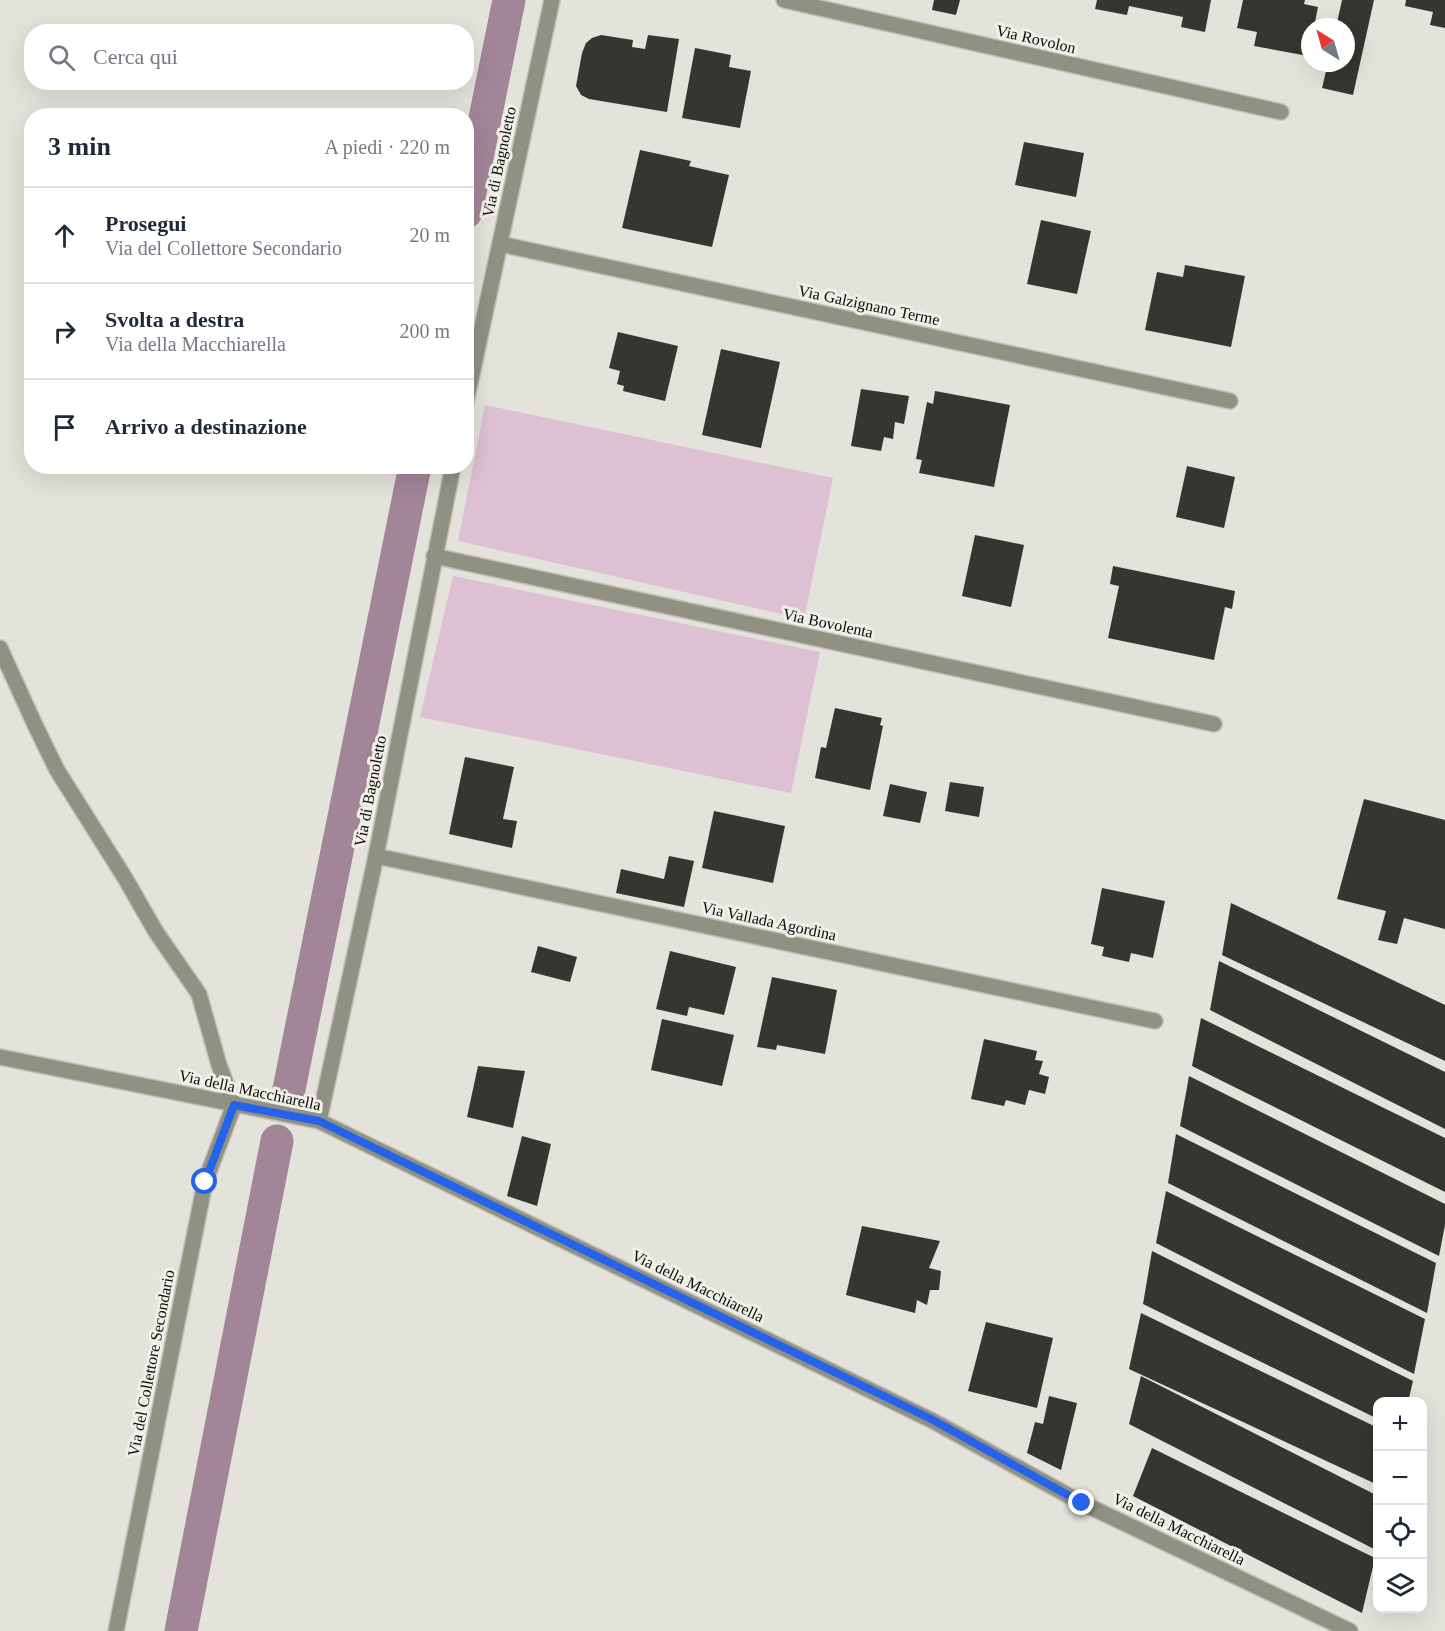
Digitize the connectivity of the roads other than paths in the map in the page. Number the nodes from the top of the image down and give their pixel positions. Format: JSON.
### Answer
{"nodes":[{"id":1,"x":552,"y":0,"type":"edge"},
{"id":2,"x":784,"y":0,"type":"edge"},
{"id":3,"x":1281,"y":112,"type":"dead end"},
{"id":4,"x":500,"y":244,"type":"junction"},
{"id":5,"x":474,"y":365,"type":"edge"},
{"id":6,"x":1230,"y":401,"type":"dead end"},
{"id":7,"x":451,"y":474,"type":"edge"},
{"id":8,"x":434,"y":556,"type":"junction"},
{"id":9,"x":0,"y":648,"type":"edge"},
{"id":10,"x":1214,"y":724,"type":"dead end"},
{"id":11,"x":376,"y":856,"type":"junction"},
{"id":12,"x":1155,"y":1021,"type":"dead end"},
{"id":13,"x":0,"y":1057,"type":"edge"},
{"id":14,"x":234,"y":1105,"type":"junction"},
{"id":15,"x":319,"y":1121,"type":"junction"},
{"id":16,"x":116,"y":1631,"type":"edge"},
{"id":17,"x":1350,"y":1631,"type":"edge"}],
"edges":[{"from":1,"to":4,"type":"street","name":"Via di Bagnoletto"},
{"from":2,"to":3,"type":"street","name":"Via Rovolon"},
{"from":4,"to":5,"type":"street","name":"Via di Bagnoletto"},
{"from":4,"to":6,"type":"street","name":"Via Galzignano Terme"},
{"from":7,"to":8,"type":"street","name":"Via di Bagnoletto"},
{"from":8,"to":10,"type":"street","name":"Via Bovolenta"},
{"from":8,"to":11,"type":"street","name":"Via di Bagnoletto"},
{"from":9,"to":14,"type":"street"},
{"from":11,"to":12,"type":"street","name":"Via Vallada Agordina"},
{"from":11,"to":15,"type":"street","name":"Via di Bagnoletto"},
{"from":13,"to":14,"type":"street","name":"Via della Macchiarella"},
{"from":14,"to":15,"type":"street","name":"Via della Macchiarella"},
{"from":14,"to":16,"type":"street","name":"Via del Collettore Secondario"},
{"from":15,"to":17,"type":"street","name":"Via della Macchiarella"}]}
